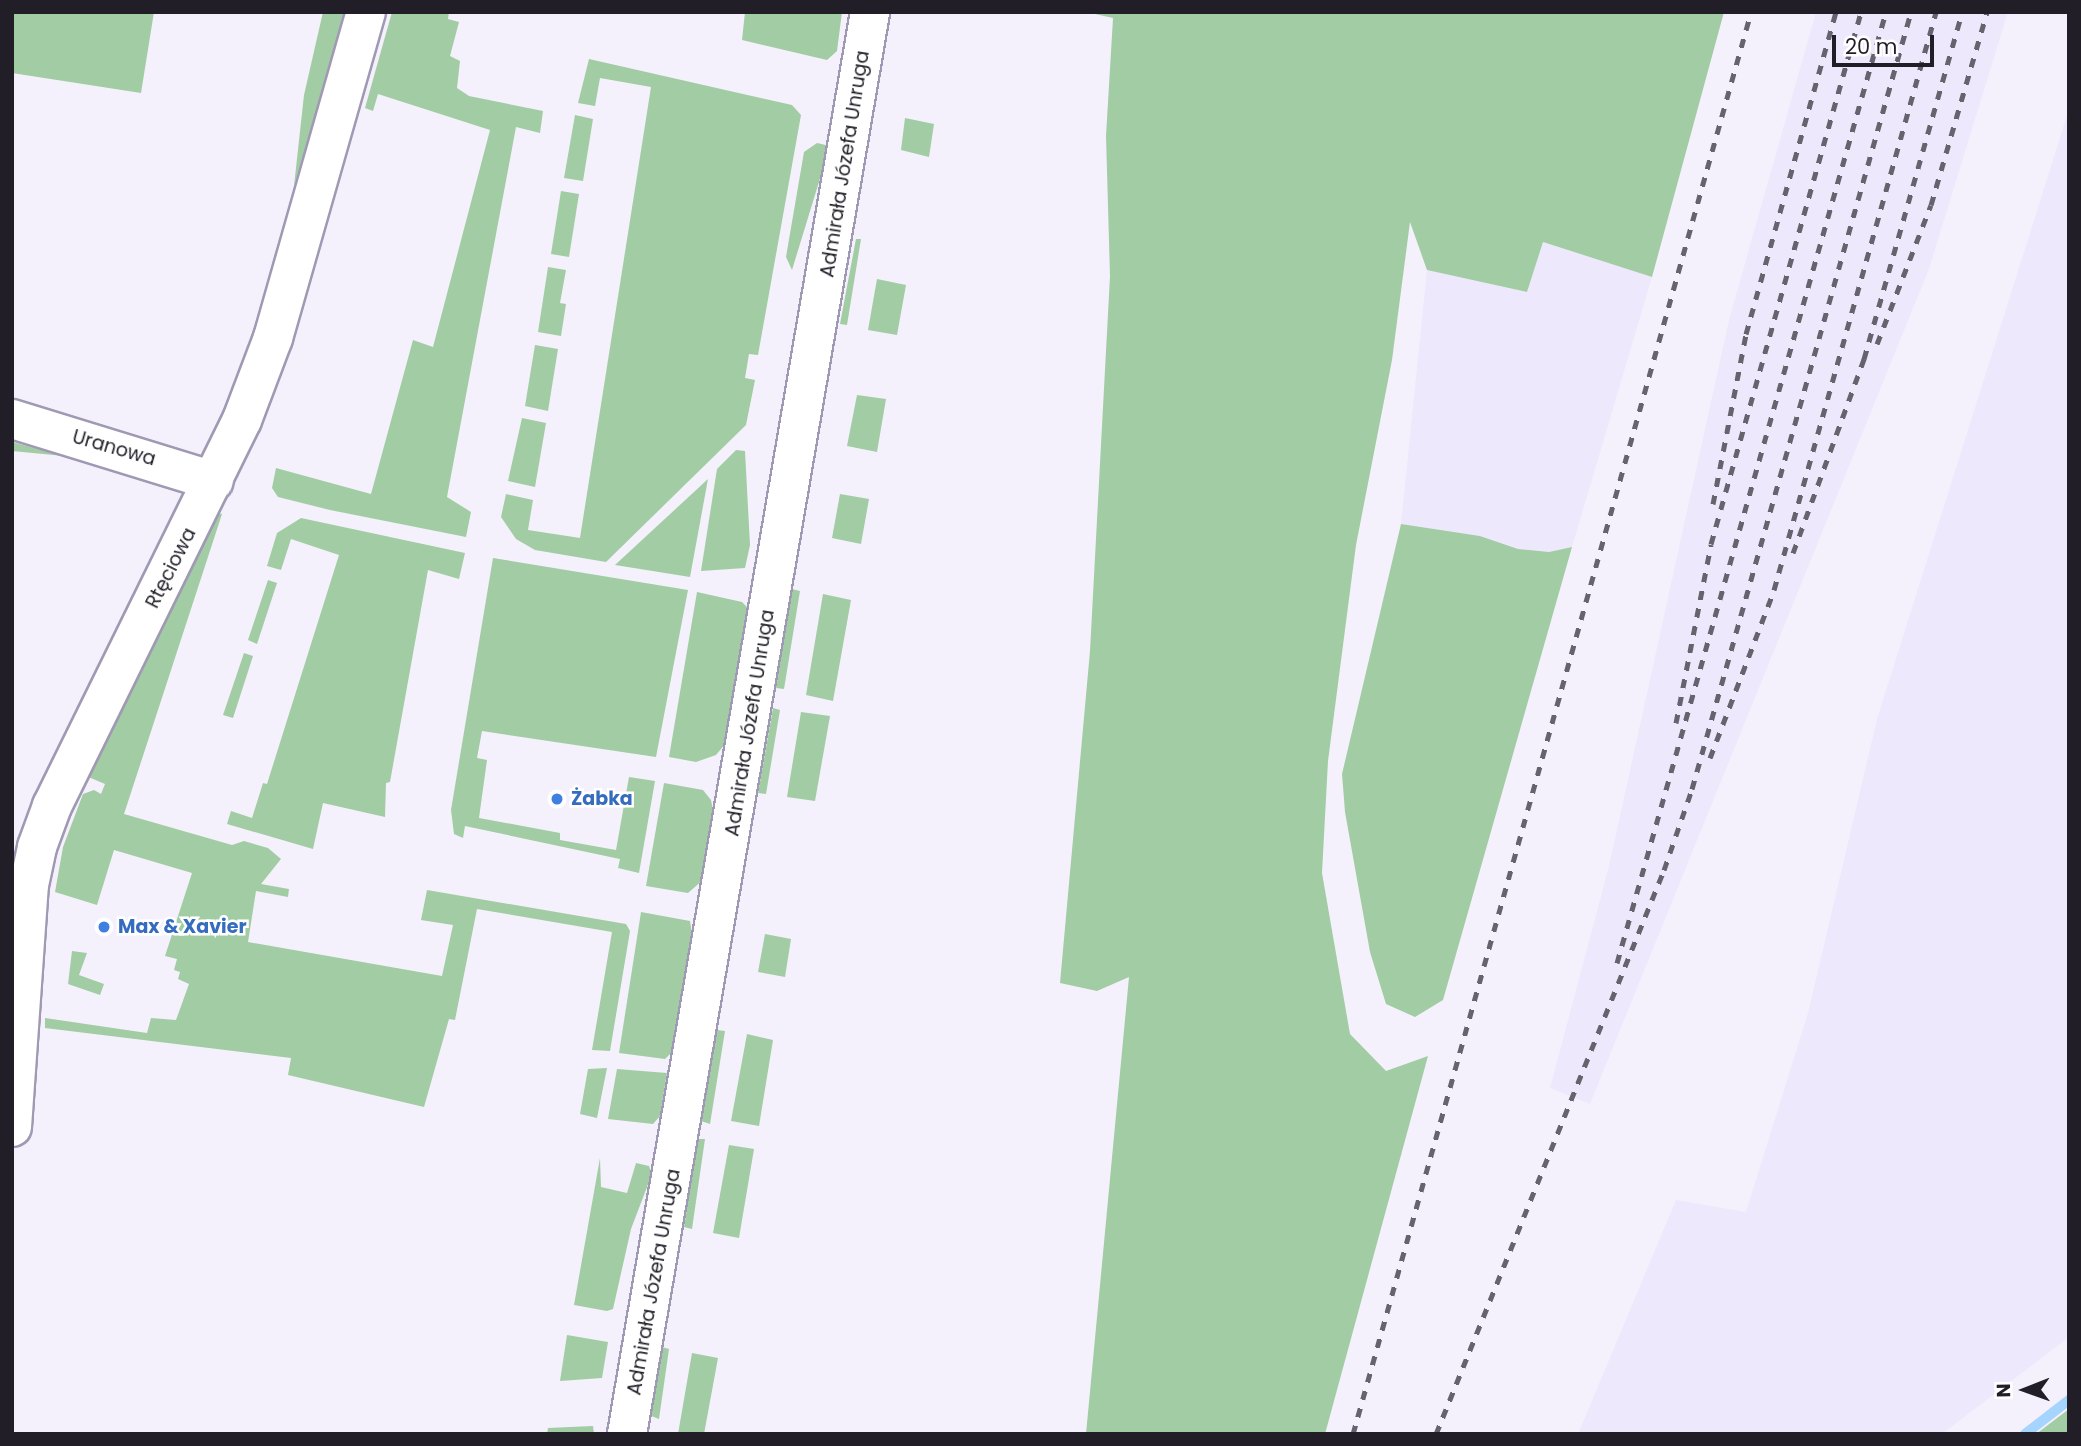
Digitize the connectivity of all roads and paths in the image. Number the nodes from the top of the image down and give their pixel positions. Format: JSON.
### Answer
{"nodes":[{"id":1,"x":366,"y":12,"type":"edge"},
{"id":2,"x":870,"y":12,"type":"edge"},
{"id":3,"x":12,"y":419,"type":"edge"},
{"id":4,"x":214,"y":481,"type":"junction"},
{"id":5,"x":21,"y":883,"type":"edge"},
{"id":6,"x":12,"y":1127,"type":"edge"},
{"id":7,"x":627,"y":1434,"type":"edge"}],
"edges":[{"from":1,"to":4,"type":"street","name":"Rtęciowa"},
{"from":2,"to":7,"type":"street","name":"Admirała Józefa Unruga"},
{"from":3,"to":4,"type":"street","name":"Uranowa"},
{"from":4,"to":5,"type":"street","name":"Rtęciowa"},
{"from":5,"to":6,"type":"street","name":"Rtęciowa"}]}
